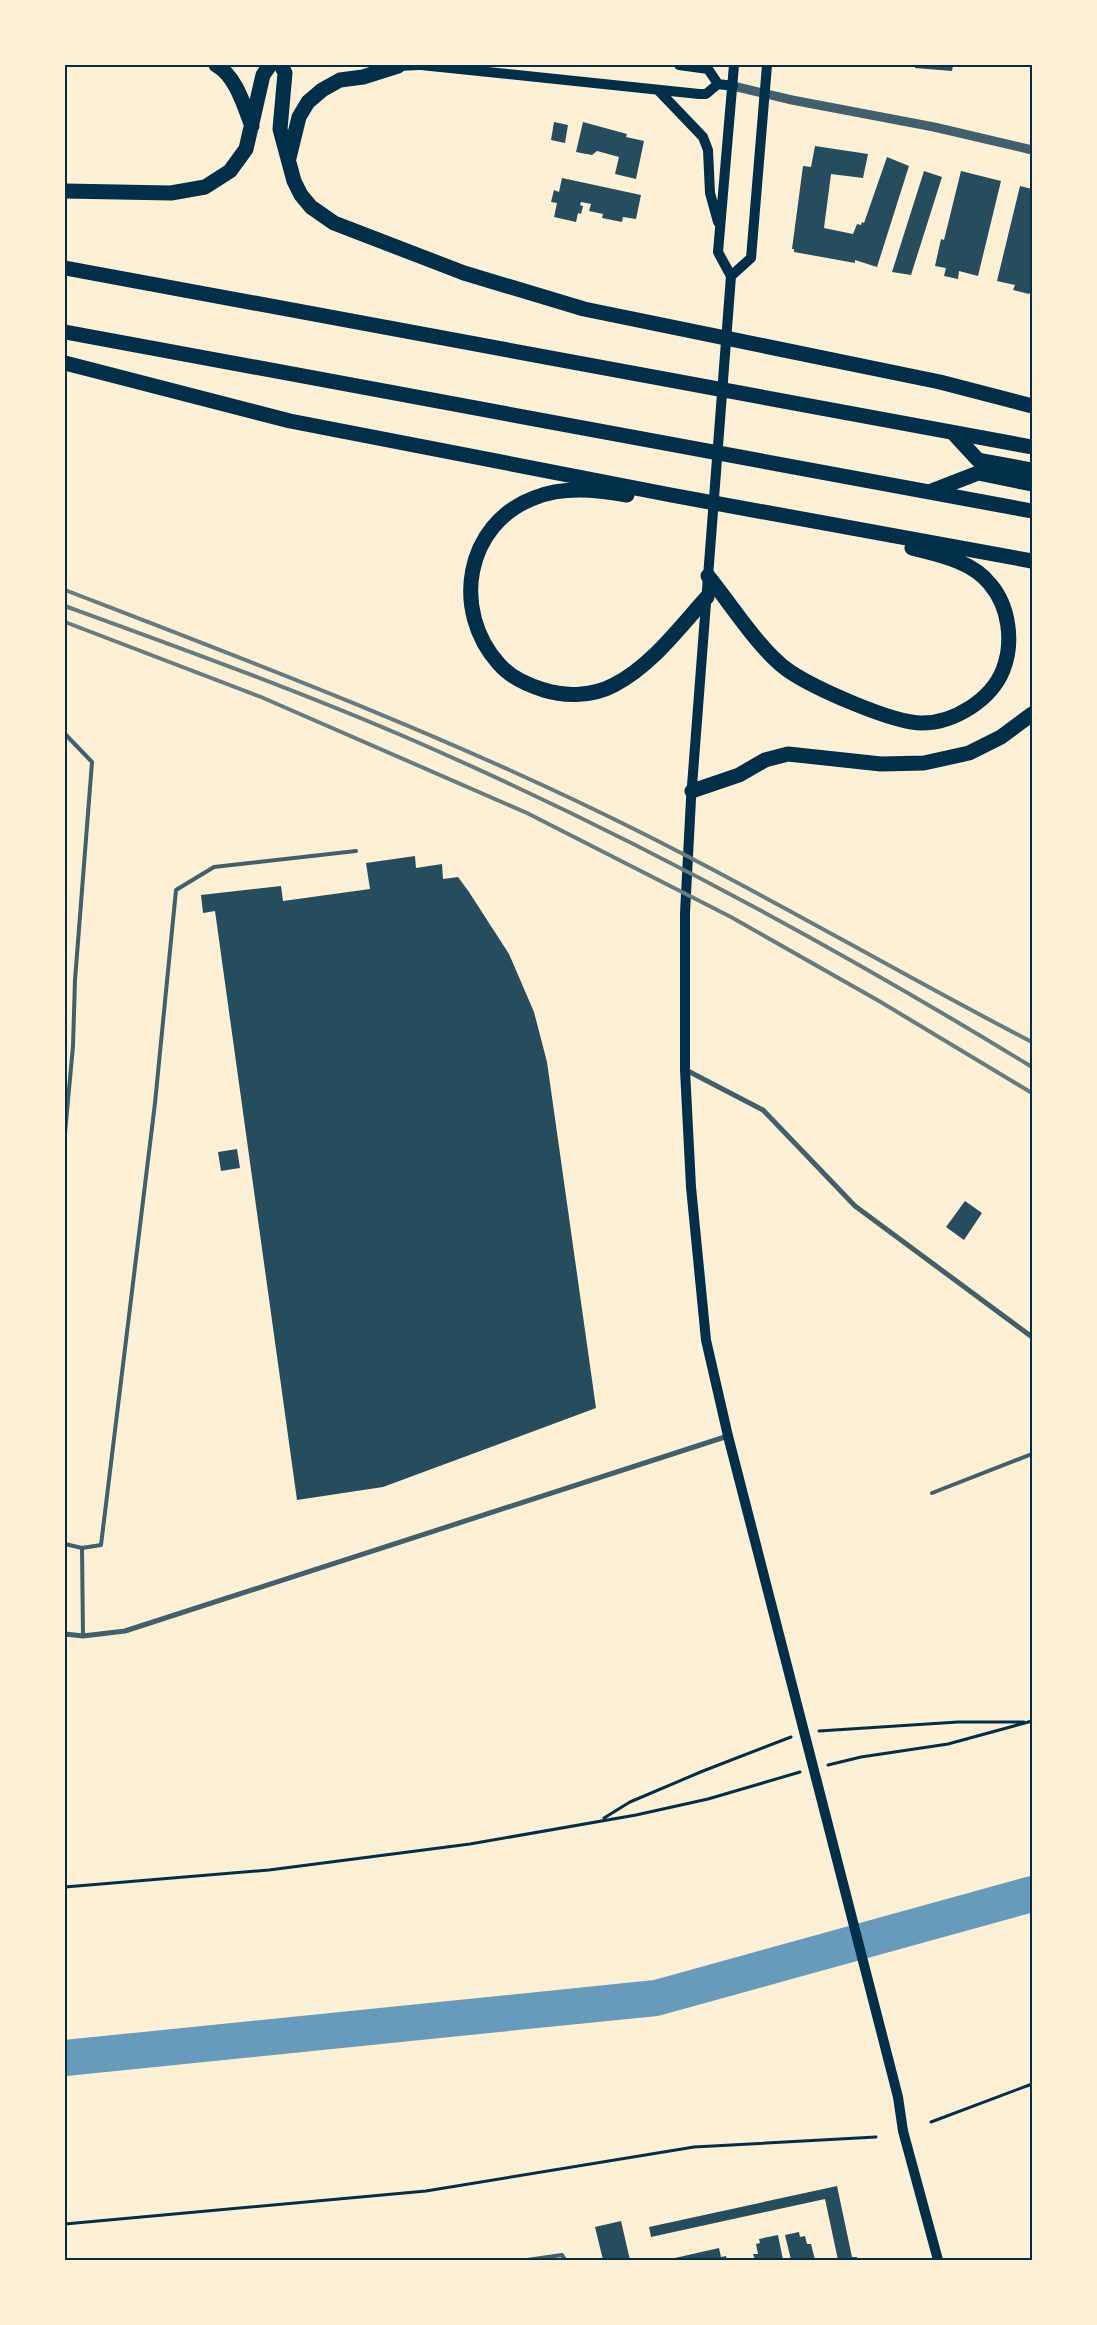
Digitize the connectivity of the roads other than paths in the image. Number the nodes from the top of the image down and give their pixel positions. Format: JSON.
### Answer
{"nodes":[{"id":1,"x":216,"y":65,"type":"edge"},
{"id":2,"x":270,"y":65,"type":"edge"},
{"id":3,"x":281,"y":65,"type":"edge"},
{"id":4,"x":420,"y":65,"type":"edge"},
{"id":5,"x":679,"y":65,"type":"edge"},
{"id":6,"x":734,"y":65,"type":"edge"},
{"id":7,"x":767,"y":65,"type":"edge"},
{"id":8,"x":391,"y":66,"type":"edge"},
{"id":9,"x":718,"y":84,"type":"junction"},
{"id":10,"x":733,"y":86,"type":"junction"},
{"id":11,"x":658,"y":90,"type":"junction"},
{"id":12,"x":766,"y":94,"type":"junction"},
{"id":13,"x":252,"y":128,"type":"junction"},
{"id":14,"x":1032,"y":150,"type":"edge"},
{"id":15,"x":288,"y":162,"type":"junction"},
{"id":16,"x":65,"y":191,"type":"edge"},
{"id":17,"x":720,"y":228,"type":"junction"},
{"id":18,"x":65,"y":268,"type":"edge"},
{"id":19,"x":731,"y":276,"type":"junction"},
{"id":20,"x":65,"y":332,"type":"edge"},
{"id":21,"x":65,"y":363,"type":"edge"},
{"id":22,"x":1032,"y":406,"type":"edge"},
{"id":23,"x":954,"y":433,"type":"junction"},
{"id":24,"x":1032,"y":447,"type":"edge"},
{"id":25,"x":1032,"y":470,"type":"edge"},
{"id":26,"x":1032,"y":484,"type":"edge"},
{"id":27,"x":927,"y":492,"type":"junction"},
{"id":28,"x":671,"y":495,"type":"junction"},
{"id":29,"x":1032,"y":512,"type":"edge"},
{"id":30,"x":839,"y":526,"type":"junction"},
{"id":31,"x":1032,"y":561,"type":"edge"},
{"id":32,"x":708,"y":570,"type":"junction"},
{"id":33,"x":707,"y":597,"type":"junction"},
{"id":34,"x":1032,"y":714,"type":"edge"},
{"id":35,"x":65,"y":734,"type":"edge"},
{"id":36,"x":691,"y":795,"type":"junction"},
{"id":37,"x":356,"y":851,"type":"dead end"},
{"id":38,"x":685,"y":1070,"type":"junction"},
{"id":39,"x":65,"y":1133,"type":"edge"},
{"id":40,"x":1032,"y":1337,"type":"edge"},
{"id":41,"x":728,"y":1436,"type":"junction"},
{"id":42,"x":1032,"y":1454,"type":"edge"},
{"id":43,"x":932,"y":1493,"type":"dead end"},
{"id":44,"x":65,"y":1544,"type":"edge"},
{"id":45,"x":82,"y":1548,"type":"junction"},
{"id":46,"x":65,"y":1634,"type":"edge"},
{"id":47,"x":83,"y":1636,"type":"junction"},
{"id":48,"x":527,"y":2260,"type":"edge"},
{"id":49,"x":565,"y":2260,"type":"edge"},
{"id":50,"x":938,"y":2260,"type":"edge"}],
"edges":[{"from":1,"to":13,"type":"highway"},
{"from":2,"to":13,"type":"highway"},
{"from":3,"to":15,"type":"highway"},
{"from":4,"to":8,"type":"main road"},
{"from":4,"to":11,"type":"main road"},
{"from":5,"to":9,"type":"main road"},
{"from":6,"to":10,"type":"main road"},
{"from":7,"to":12,"type":"main road"},
{"from":8,"to":15,"type":"highway"},
{"from":9,"to":10,"type":"main road"},
{"from":9,"to":11,"type":"main road"},
{"from":10,"to":12,"type":"street"},
{"from":10,"to":17,"type":"main road"},
{"from":11,"to":17,"type":"main road"},
{"from":12,"to":14,"type":"street"},
{"from":12,"to":19,"type":"main road"},
{"from":13,"to":16,"type":"highway"},
{"from":15,"to":22,"type":"highway"},
{"from":17,"to":19,"type":"main road"},
{"from":18,"to":23,"type":"highway"},
{"from":19,"to":32,"type":"main road"},
{"from":20,"to":27,"type":"highway"},
{"from":21,"to":28,"type":"highway"},
{"from":23,"to":24,"type":"highway"},
{"from":23,"to":25,"type":"highway"},
{"from":26,"to":27,"type":"highway"},
{"from":27,"to":29,"type":"highway"},
{"from":28,"to":30,"type":"highway"},
{"from":28,"to":33,"type":"highway"},
{"from":30,"to":31,"type":"highway"},
{"from":30,"to":32,"type":"highway"},
{"from":32,"to":33,"type":"main road"},
{"from":33,"to":36,"type":"main road"},
{"from":34,"to":36,"type":"highway"},
{"from":35,"to":39,"type":"lane"},
{"from":36,"to":38,"type":"main road"},
{"from":37,"to":45,"type":"lane"},
{"from":38,"to":40,"type":"street"},
{"from":38,"to":41,"type":"main road"},
{"from":41,"to":47,"type":"street"},
{"from":41,"to":50,"type":"main road"},
{"from":42,"to":43,"type":"lane"},
{"from":44,"to":45,"type":"lane"},
{"from":45,"to":47,"type":"lane"},
{"from":46,"to":47,"type":"street"},
{"from":48,"to":49,"type":"lane"}]}
